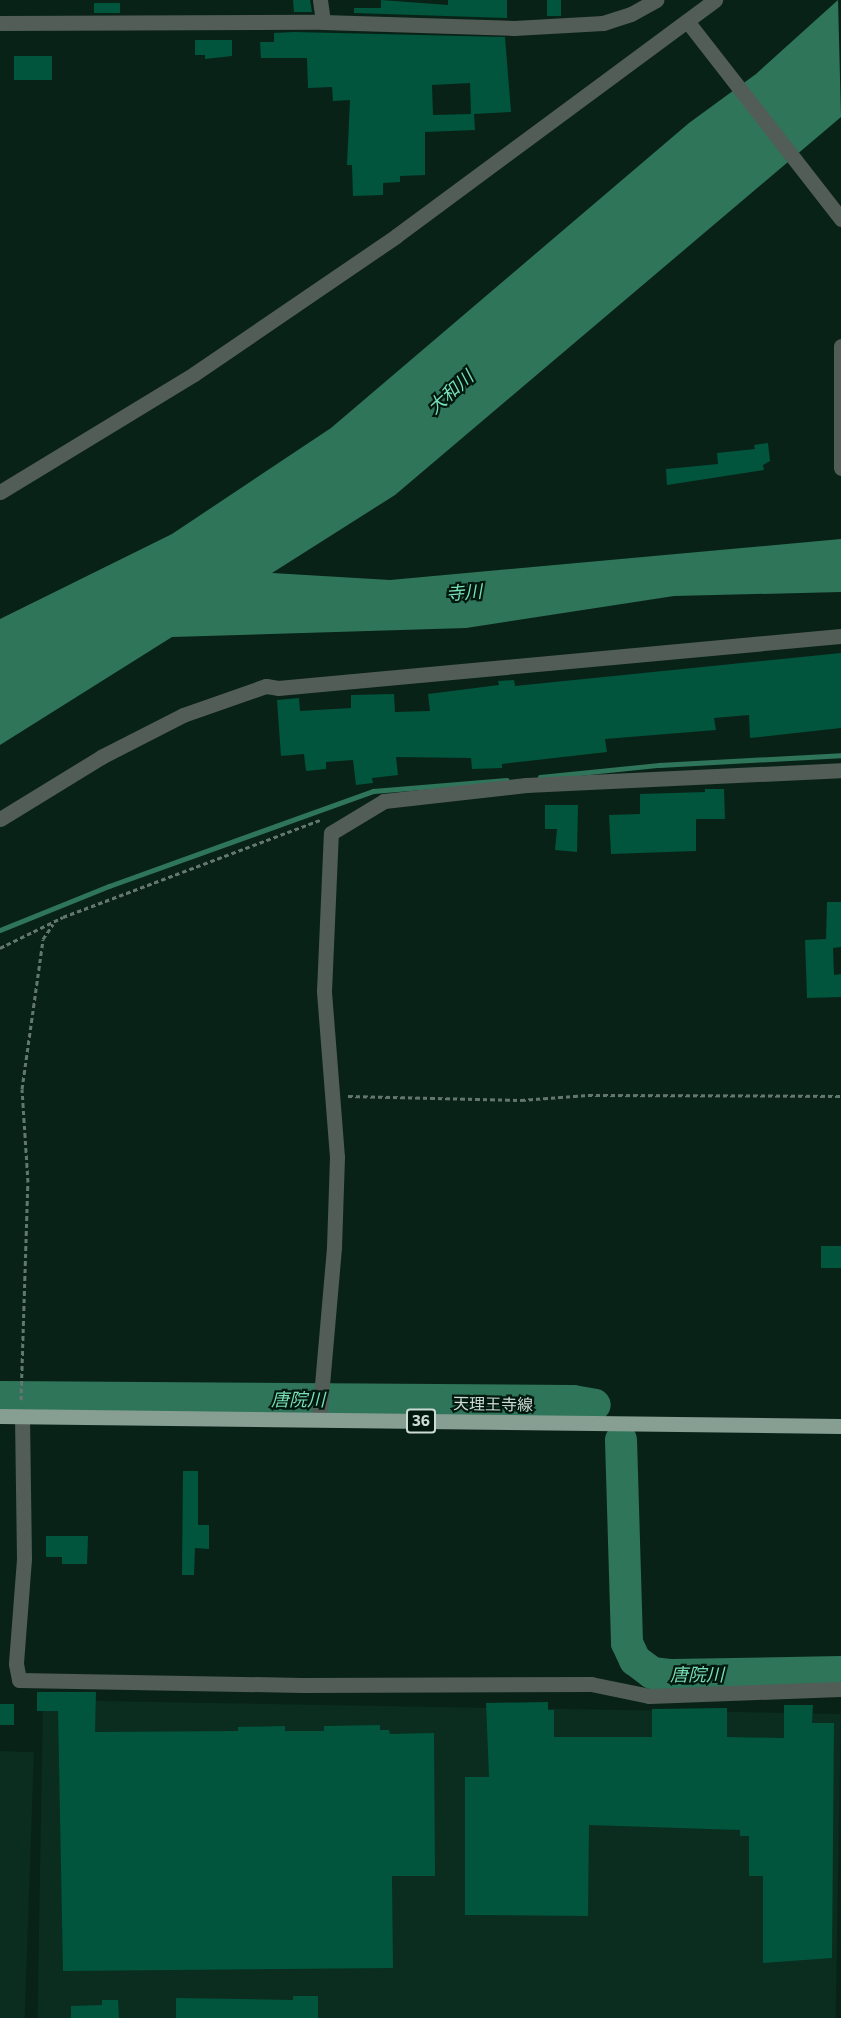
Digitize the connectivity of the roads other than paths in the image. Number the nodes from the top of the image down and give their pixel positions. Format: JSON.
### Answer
{"nodes":[{"id":1,"x":320,"y":0,"type":"edge"},
{"id":2,"x":656,"y":0,"type":"edge"},
{"id":3,"x":715,"y":0,"type":"edge"},
{"id":4,"x":323,"y":22,"type":"junction"},
{"id":5,"x":0,"y":23,"type":"edge"},
{"id":6,"x":690,"y":26,"type":"junction"},
{"id":7,"x":841,"y":219,"type":"edge"},
{"id":8,"x":841,"y":346,"type":"edge"},
{"id":9,"x":841,"y":468,"type":"edge"},
{"id":10,"x":0,"y":492,"type":"edge"},
{"id":11,"x":841,"y":636,"type":"edge"},
{"id":12,"x":841,"y":770,"type":"edge"},
{"id":13,"x":0,"y":819,"type":"edge"},
{"id":14,"x":0,"y":1416,"type":"edge"},
{"id":15,"x":22,"y":1416,"type":"junction"},
{"id":16,"x":319,"y":1419,"type":"junction"},
{"id":17,"x":841,"y":1426,"type":"edge"},
{"id":18,"x":841,"y":1689,"type":"edge"}],
"edges":[{"from":1,"to":4,"type":"street"},
{"from":2,"to":4,"type":"street"},
{"from":3,"to":6,"type":"street"},
{"from":4,"to":5,"type":"street"},
{"from":6,"to":7,"type":"street"},
{"from":6,"to":10,"type":"street"},
{"from":8,"to":9,"type":"street"},
{"from":11,"to":13,"type":"street"},
{"from":12,"to":16,"type":"street"},
{"from":14,"to":15,"type":"main road","name":"天理王寺線","number":"36"},
{"from":15,"to":16,"type":"main road","name":"天理王寺線","number":"36"},
{"from":15,"to":18,"type":"street"},
{"from":16,"to":17,"type":"main road","name":"天理王寺線","number":"36"}]}
